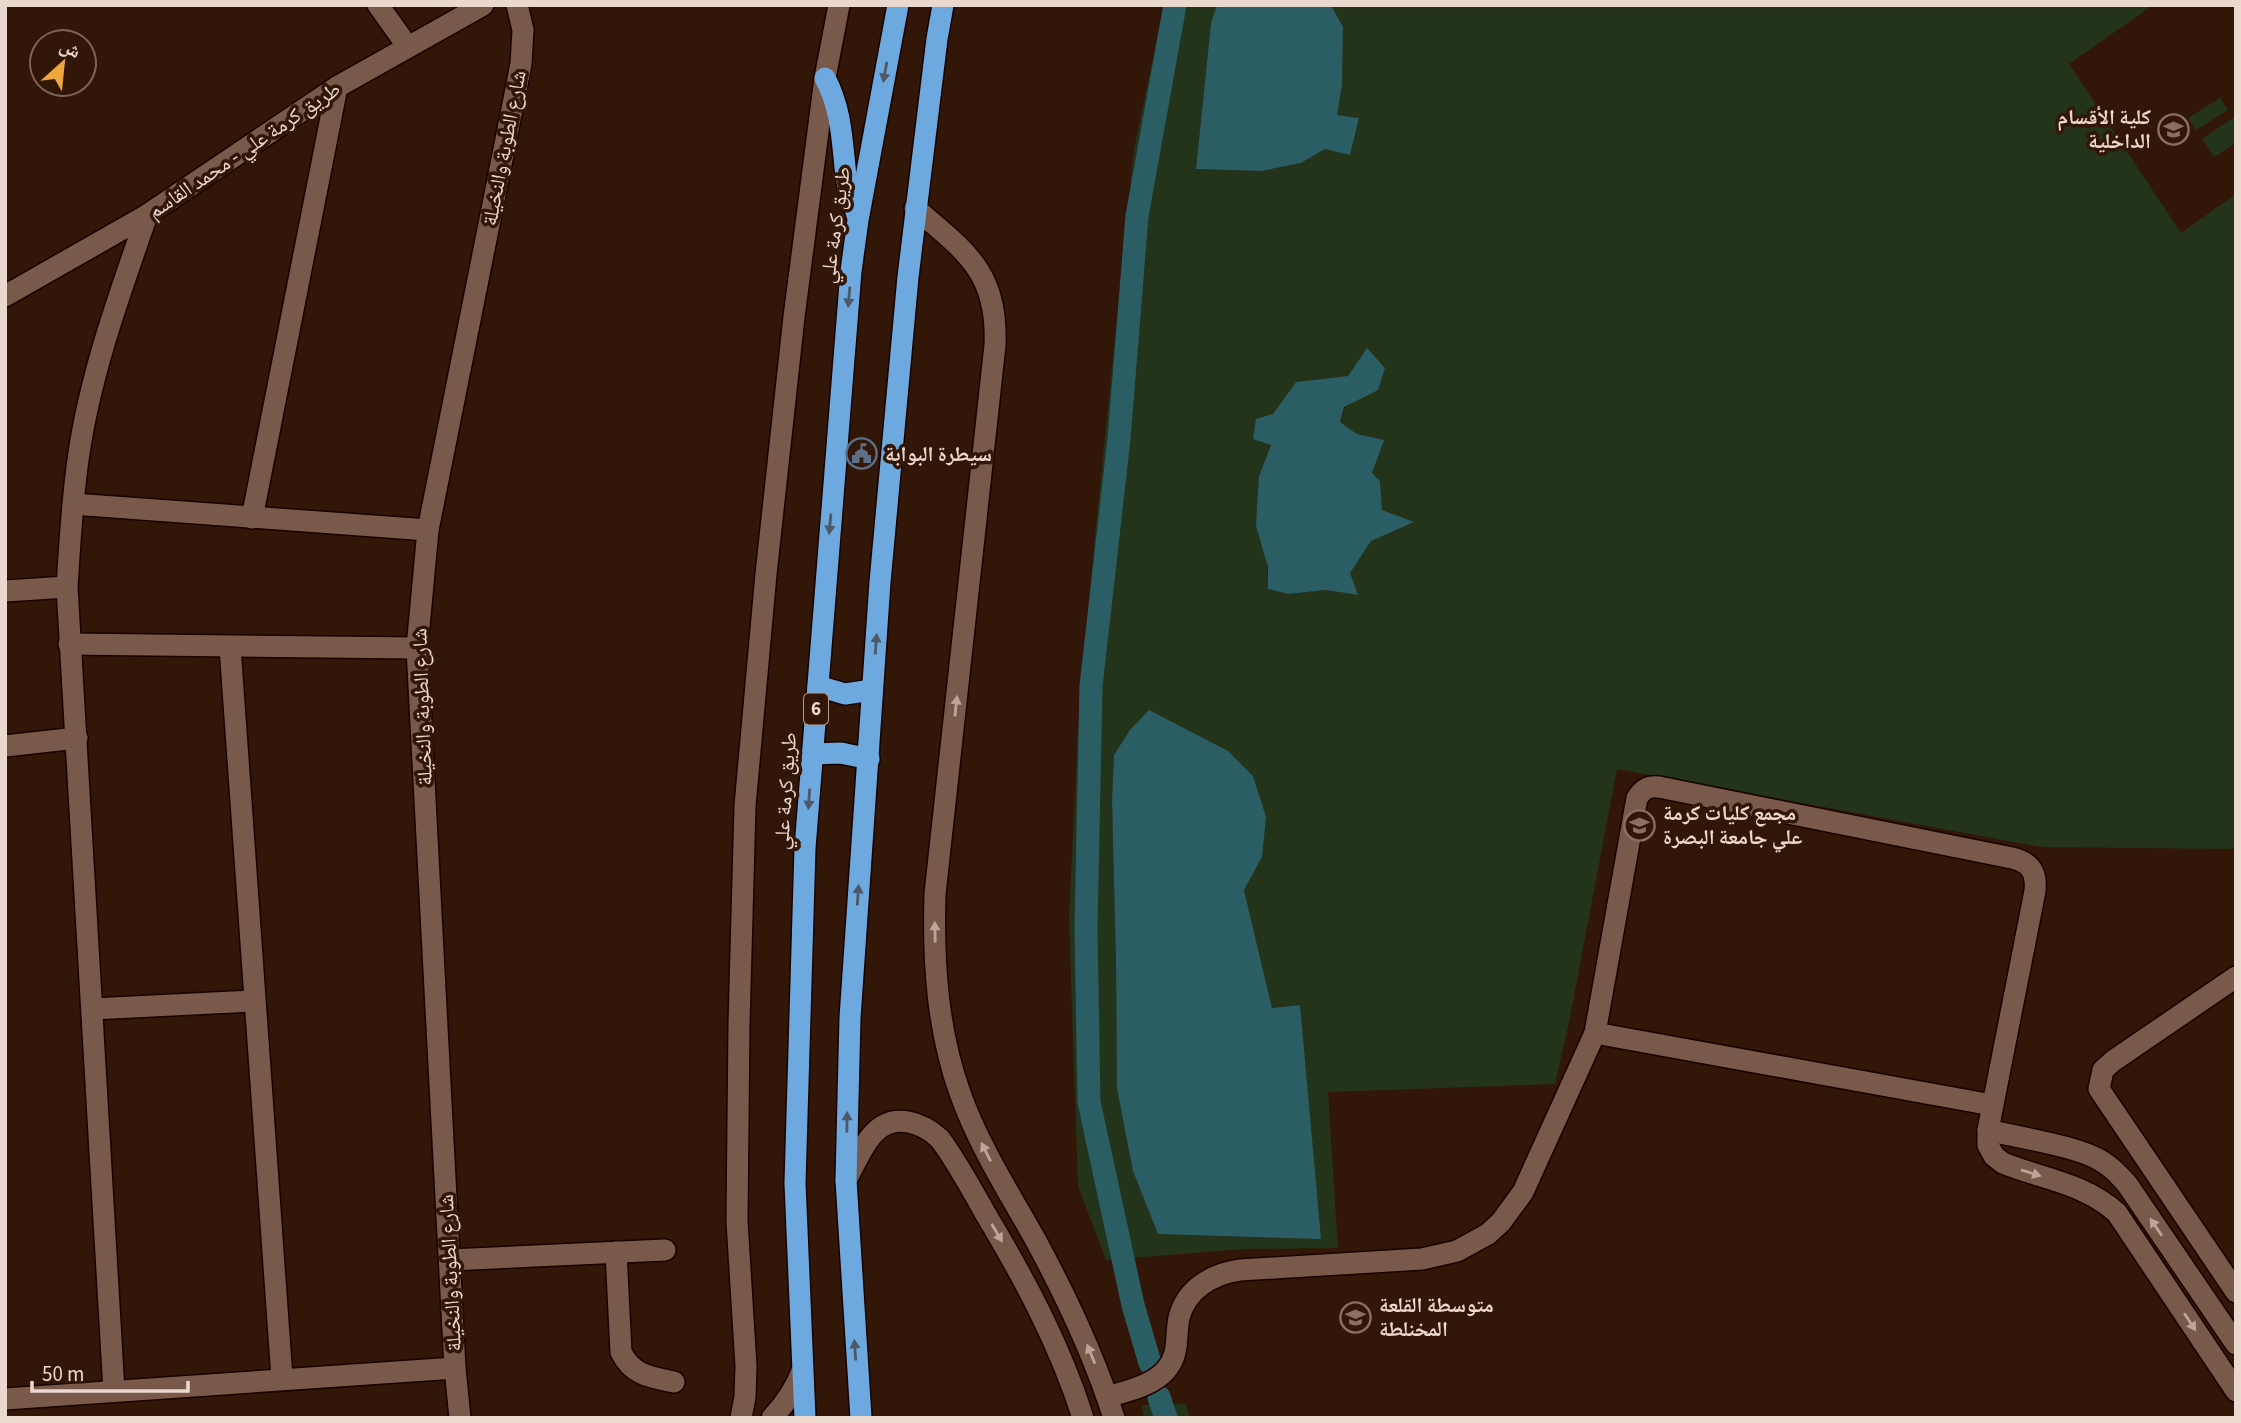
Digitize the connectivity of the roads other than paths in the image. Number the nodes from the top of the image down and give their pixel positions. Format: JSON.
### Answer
{"nodes":[{"id":1,"x":377,"y":5,"type":"edge"},
{"id":2,"x":484,"y":5,"type":"edge"},
{"id":3,"x":517,"y":5,"type":"edge"},
{"id":4,"x":839,"y":5,"type":"edge"},
{"id":5,"x":898,"y":5,"type":"edge"},
{"id":6,"x":943,"y":5,"type":"edge"},
{"id":7,"x":408,"y":47,"type":"junction"},
{"id":8,"x":825,"y":78,"type":"junction"},
{"id":9,"x":337,"y":88,"type":"junction"},
{"id":10,"x":915,"y":208,"type":"junction"},
{"id":11,"x":147,"y":215,"type":"junction"},
{"id":12,"x":858,"y":220,"type":"junction"},
{"id":13,"x":5,"y":296,"type":"edge"},
{"id":14,"x":72,"y":504,"type":"junction"},
{"id":15,"x":252,"y":518,"type":"junction"},
{"id":16,"x":428,"y":530,"type":"junction"},
{"id":17,"x":67,"y":587,"type":"junction"},
{"id":18,"x":5,"y":591,"type":"edge"},
{"id":19,"x":69,"y":643,"type":"junction"},
{"id":20,"x":230,"y":647,"type":"junction"},
{"id":21,"x":417,"y":648,"type":"junction"},
{"id":22,"x":818,"y":686,"type":"junction"},
{"id":23,"x":872,"y":690,"type":"junction"},
{"id":24,"x":77,"y":738,"type":"junction"},
{"id":25,"x":5,"y":746,"type":"edge"},
{"id":26,"x":812,"y":754,"type":"junction"},
{"id":27,"x":869,"y":759,"type":"junction"},
{"id":28,"x":2236,"y":977,"type":"edge"},
{"id":29,"x":253,"y":1001,"type":"junction"},
{"id":30,"x":92,"y":1009,"type":"junction"},
{"id":31,"x":1595,"y":1033,"type":"junction"},
{"id":32,"x":1992,"y":1105,"type":"junction"},
{"id":33,"x":1988,"y":1130,"type":"junction"},
{"id":34,"x":2138,"y":1148,"type":"junction"},
{"id":35,"x":2104,"y":1162,"type":"junction"},
{"id":36,"x":846,"y":1180,"type":"junction"},
{"id":37,"x":665,"y":1250,"type":"dead end"},
{"id":38,"x":616,"y":1252,"type":"junction"},
{"id":39,"x":450,"y":1260,"type":"junction"},
{"id":40,"x":2236,"y":1292,"type":"edge"},
{"id":41,"x":2236,"y":1344,"type":"edge"},
{"id":42,"x":455,"y":1368,"type":"junction"},
{"id":43,"x":802,"y":1371,"type":"junction"},
{"id":44,"x":282,"y":1378,"type":"junction"},
{"id":45,"x":674,"y":1382,"type":"dead end"},
{"id":46,"x":114,"y":1391,"type":"junction"},
{"id":47,"x":2236,"y":1391,"type":"edge"},
{"id":48,"x":5,"y":1399,"type":"edge"},
{"id":49,"x":1110,"y":1408,"type":"edge"},
{"id":50,"x":460,"y":1418,"type":"edge"},
{"id":51,"x":741,"y":1418,"type":"edge"},
{"id":52,"x":772,"y":1418,"type":"edge"},
{"id":53,"x":805,"y":1418,"type":"edge"},
{"id":54,"x":860,"y":1418,"type":"edge"},
{"id":55,"x":1083,"y":1418,"type":"edge"}],
"edges":[{"from":1,"to":7,"type":"street"},
{"from":2,"to":7,"type":"street","name":"طريق كرمة علي - محمد القاسم"},
{"from":3,"to":16,"type":"street","name":"شارع الطوبة والنخيلة"},
{"from":4,"to":8,"type":"street"},
{"from":5,"to":12,"type":"highway","name":"طريق كرمة علي","number":"6","one_way":true},
{"from":6,"to":10,"type":"highway"},
{"from":7,"to":9,"type":"street","name":"طريق كرمة علي - محمد القاسم"},
{"from":8,"to":12,"type":"highway"},
{"from":8,"to":51,"type":"street"},
{"from":9,"to":11,"type":"street","name":"طريق كرمة علي - محمد القاسم"},
{"from":9,"to":15,"type":"street"},
{"from":23,"to":10,"type":"highway","one_way":true},
{"from":49,"to":10,"type":"street","one_way":true},
{"from":11,"to":13,"type":"street","name":"طريق كرمة علي - محمد القاسم"},
{"from":11,"to":14,"type":"street"},
{"from":12,"to":22,"type":"highway","name":"طريق كرمة علي","number":"6","one_way":true},
{"from":14,"to":15,"type":"street"},
{"from":14,"to":17,"type":"street"},
{"from":15,"to":16,"type":"street"},
{"from":16,"to":21,"type":"street","name":"شارع الطوبة والنخيلة"},
{"from":17,"to":18,"type":"street"},
{"from":17,"to":19,"type":"street"},
{"from":19,"to":20,"type":"street"},
{"from":19,"to":24,"type":"street"},
{"from":20,"to":21,"type":"street"},
{"from":20,"to":29,"type":"street"},
{"from":21,"to":39,"type":"street","name":"شارع الطوبة والنخيلة"},
{"from":22,"to":23,"type":"highway"},
{"from":22,"to":26,"type":"highway","name":"طريق كرمة علي","number":"6"},
{"from":23,"to":27,"type":"highway"},
{"from":24,"to":25,"type":"street"},
{"from":24,"to":30,"type":"street"},
{"from":26,"to":27,"type":"highway"},
{"from":26,"to":43,"type":"highway","name":"طريق كرمة علي","number":"6","one_way":true},
{"from":36,"to":27,"type":"highway","one_way":true},
{"from":28,"to":34,"type":"street"},
{"from":29,"to":30,"type":"street"},
{"from":29,"to":44,"type":"street"},
{"from":30,"to":46,"type":"street"},
{"from":31,"to":32,"type":"street"},
{"from":31,"to":32,"type":"street"},
{"from":31,"to":49,"type":"street"},
{"from":32,"to":33,"type":"street"},
{"from":33,"to":35,"type":"street"},
{"from":33,"to":47,"type":"street","one_way":true},
{"from":34,"to":35,"type":"street"},
{"from":34,"to":40,"type":"street"},
{"from":41,"to":35,"type":"street","one_way":true},
{"from":54,"to":36,"type":"highway","one_way":true},
{"from":36,"to":55,"type":"street","one_way":true},
{"from":37,"to":38,"type":"street"},
{"from":38,"to":39,"type":"street"},
{"from":38,"to":45,"type":"street"},
{"from":39,"to":42,"type":"street","name":"شارع الطوبة والنخيلة"},
{"from":42,"to":44,"type":"street"},
{"from":42,"to":50,"type":"street","name":"شارع الطوبة والنخيلة"},
{"from":43,"to":52,"type":"street"},
{"from":43,"to":53,"type":"highway","name":"طريق كرمة علي","number":"6"},
{"from":44,"to":46,"type":"street"},
{"from":46,"to":48,"type":"street"}]}
